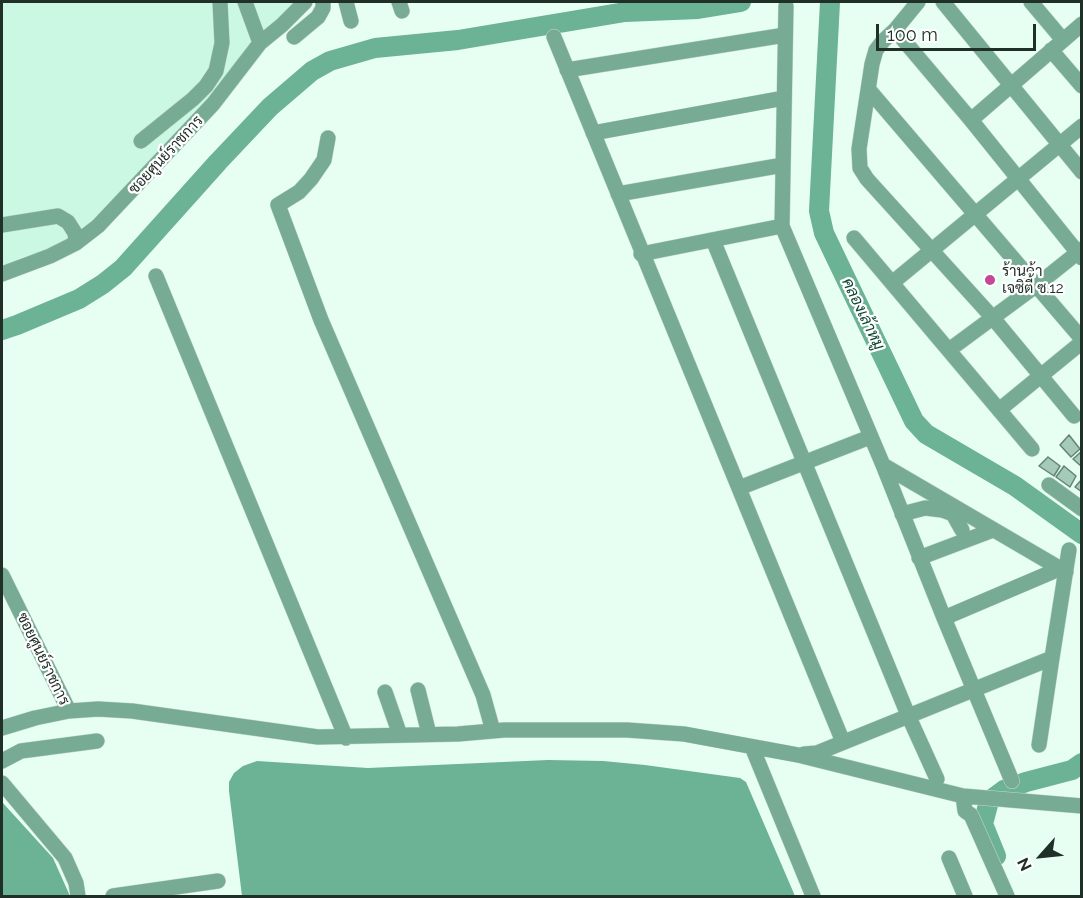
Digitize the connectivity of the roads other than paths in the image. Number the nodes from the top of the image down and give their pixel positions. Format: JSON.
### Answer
{"nodes":[{"id":1,"x":220,"y":2,"type":"edge"},
{"id":2,"x":245,"y":2,"type":"edge"},
{"id":3,"x":304,"y":2,"type":"edge"},
{"id":4,"x":323,"y":2,"type":"edge"},
{"id":5,"x":346,"y":2,"type":"edge"},
{"id":6,"x":918,"y":2,"type":"edge"},
{"id":7,"x":943,"y":2,"type":"edge"},
{"id":8,"x":1032,"y":2,"type":"edge"},
{"id":9,"x":786,"y":6,"type":"dead end"},
{"id":10,"x":351,"y":21,"type":"dead end"},
{"id":11,"x":1082,"y":24,"type":"edge"},
{"id":12,"x":895,"y":30,"type":"junction"},
{"id":13,"x":785,"y":34,"type":"junction"},
{"id":14,"x":554,"y":37,"type":"dead end"},
{"id":15,"x":294,"y":38,"type":"dead end"},
{"id":16,"x":260,"y":43,"type":"junction"},
{"id":17,"x":1057,"y":45,"type":"junction"},
{"id":18,"x":567,"y":70,"type":"junction"},
{"id":19,"x":1010,"y":85,"type":"junction"},
{"id":20,"x":1082,"y":86,"type":"edge"},
{"id":21,"x":869,"y":90,"type":"junction"},
{"id":22,"x":784,"y":98,"type":"junction"},
{"id":23,"x":971,"y":120,"type":"junction"},
{"id":24,"x":1082,"y":126,"type":"edge"},
{"id":25,"x":593,"y":133,"type":"junction"},
{"id":26,"x":328,"y":138,"type":"dead end"},
{"id":27,"x":141,"y":141,"type":"dead end"},
{"id":28,"x":1059,"y":145,"type":"junction"},
{"id":29,"x":783,"y":165,"type":"junction"},
{"id":30,"x":1082,"y":172,"type":"edge"},
{"id":31,"x":1018,"y":179,"type":"junction"},
{"id":32,"x":618,"y":194,"type":"junction"},
{"id":33,"x":975,"y":214,"type":"junction"},
{"id":34,"x":2,"y":225,"type":"edge"},
{"id":35,"x":782,"y":226,"type":"junction"},
{"id":36,"x":854,"y":238,"type":"dead end"},
{"id":37,"x":713,"y":240,"type":"junction"},
{"id":38,"x":76,"y":243,"type":"junction"},
{"id":39,"x":932,"y":250,"type":"junction"},
{"id":40,"x":1080,"y":253,"type":"edge"},
{"id":41,"x":642,"y":254,"type":"junction"},
{"id":42,"x":2,"y":274,"type":"edge"},
{"id":43,"x":156,"y":276,"type":"dead end"},
{"id":44,"x":892,"y":283,"type":"junction"},
{"id":45,"x":1037,"y":285,"type":"junction"},
{"id":46,"x":993,"y":318,"type":"junction"},
{"id":47,"x":1082,"y":340,"type":"edge"},
{"id":48,"x":949,"y":350,"type":"junction"},
{"id":49,"x":1041,"y":376,"type":"junction"},
{"id":50,"x":999,"y":410,"type":"junction"},
{"id":51,"x":1074,"y":416,"type":"dead end"},
{"id":52,"x":870,"y":437,"type":"junction"},
{"id":53,"x":1032,"y":449,"type":"dead end"},
{"id":54,"x":804,"y":463,"type":"junction"},
{"id":55,"x":883,"y":465,"type":"junction"},
{"id":56,"x":1049,"y":486,"type":"dead end"},
{"id":57,"x":739,"y":488,"type":"junction"},
{"id":58,"x":1082,"y":509,"type":"edge"},
{"id":59,"x":902,"y":513,"type":"junction"},
{"id":60,"x":962,"y":530,"type":"dead end"},
{"id":61,"x":993,"y":530,"type":"junction"},
{"id":62,"x":1069,"y":550,"type":"dead end"},
{"id":63,"x":919,"y":558,"type":"junction"},
{"id":64,"x":1062,"y":571,"type":"junction"},
{"id":65,"x":2,"y":575,"type":"edge"},
{"id":66,"x":944,"y":618,"type":"junction"},
{"id":67,"x":1052,"y":658,"type":"junction"},
{"id":68,"x":972,"y":689,"type":"junction"},
{"id":69,"x":418,"y":690,"type":"dead end"},
{"id":70,"x":385,"y":692,"type":"dead end"},
{"id":71,"x":69,"y":711,"type":"junction"},
{"id":72,"x":908,"y":715,"type":"junction"},
{"id":73,"x":2,"y":728,"type":"edge"},
{"id":74,"x":493,"y":731,"type":"junction"},
{"id":75,"x":429,"y":734,"type":"junction"},
{"id":76,"x":400,"y":735,"type":"junction"},
{"id":77,"x":346,"y":738,"type":"junction"},
{"id":78,"x":97,"y":741,"type":"dead end"},
{"id":79,"x":843,"y":742,"type":"junction"},
{"id":80,"x":1039,"y":745,"type":"dead end"},
{"id":81,"x":752,"y":747,"type":"junction"},
{"id":82,"x":798,"y":755,"type":"junction"},
{"id":83,"x":2,"y":761,"type":"edge"},
{"id":84,"x":937,"y":779,"type":"dead end"},
{"id":85,"x":1012,"y":781,"type":"dead end"},
{"id":86,"x":2,"y":783,"type":"edge"},
{"id":87,"x":967,"y":796,"type":"junction"},
{"id":88,"x":1082,"y":806,"type":"edge"},
{"id":89,"x":949,"y":858,"type":"dead end"},
{"id":90,"x":218,"y":881,"type":"dead end"},
{"id":91,"x":78,"y":897,"type":"edge"},
{"id":92,"x":112,"y":897,"type":"edge"},
{"id":93,"x":813,"y":897,"type":"edge"},
{"id":94,"x":965,"y":897,"type":"edge"},
{"id":95,"x":1007,"y":897,"type":"edge"}],
"edges":[{"from":1,"to":27,"type":"street"},
{"from":2,"to":16,"type":"street"},
{"from":3,"to":16,"type":"street","name":"ซอยศูนย์ราชการ"},
{"from":4,"to":15,"type":"street"},
{"from":5,"to":10,"type":"street"},
{"from":6,"to":12,"type":"street"},
{"from":7,"to":19,"type":"street"},
{"from":8,"to":17,"type":"street"},
{"from":9,"to":13,"type":"street"},
{"from":11,"to":17,"type":"street"},
{"from":12,"to":21,"type":"street"},
{"from":12,"to":23,"type":"street"},
{"from":13,"to":18,"type":"street"},
{"from":13,"to":22,"type":"street"},
{"from":14,"to":18,"type":"street"},
{"from":16,"to":38,"type":"street","name":"ซอยศูนย์ราชการ"},
{"from":17,"to":19,"type":"street"},
{"from":17,"to":20,"type":"street"},
{"from":18,"to":25,"type":"street"},
{"from":19,"to":23,"type":"street"},
{"from":19,"to":28,"type":"street"},
{"from":21,"to":33,"type":"street"},
{"from":21,"to":39,"type":"street"},
{"from":22,"to":25,"type":"street"},
{"from":22,"to":29,"type":"street"},
{"from":23,"to":31,"type":"street"},
{"from":24,"to":28,"type":"street"},
{"from":25,"to":32,"type":"street"},
{"from":26,"to":74,"type":"street"},
{"from":28,"to":30,"type":"street"},
{"from":28,"to":31,"type":"street"},
{"from":29,"to":32,"type":"street"},
{"from":29,"to":35,"type":"street"},
{"from":31,"to":33,"type":"street"},
{"from":31,"to":40,"type":"street"},
{"from":32,"to":41,"type":"street"},
{"from":33,"to":39,"type":"street"},
{"from":33,"to":45,"type":"street"},
{"from":34,"to":38,"type":"street"},
{"from":35,"to":37,"type":"street"},
{"from":35,"to":52,"type":"street"},
{"from":36,"to":44,"type":"street"},
{"from":37,"to":41,"type":"street"},
{"from":37,"to":54,"type":"street"},
{"from":38,"to":42,"type":"street","name":"ซอยศูนย์ราชการ"},
{"from":39,"to":44,"type":"street"},
{"from":39,"to":46,"type":"street"},
{"from":40,"to":45,"type":"street"},
{"from":41,"to":57,"type":"street"},
{"from":43,"to":77,"type":"street"},
{"from":44,"to":48,"type":"street"},
{"from":45,"to":46,"type":"street"},
{"from":45,"to":47,"type":"street"},
{"from":46,"to":48,"type":"street"},
{"from":46,"to":49,"type":"street"},
{"from":47,"to":49,"type":"street"},
{"from":48,"to":50,"type":"street"},
{"from":49,"to":50,"type":"street"},
{"from":49,"to":51,"type":"street"},
{"from":50,"to":53,"type":"street"},
{"from":52,"to":54,"type":"street"},
{"from":52,"to":55,"type":"street"},
{"from":54,"to":57,"type":"street"},
{"from":54,"to":72,"type":"street"},
{"from":55,"to":59,"type":"street"},
{"from":55,"to":61,"type":"street"},
{"from":56,"to":58,"type":"street"},
{"from":57,"to":79,"type":"street"},
{"from":59,"to":60,"type":"street"},
{"from":59,"to":63,"type":"street"},
{"from":61,"to":63,"type":"street"},
{"from":61,"to":64,"type":"street"},
{"from":62,"to":64,"type":"street"},
{"from":63,"to":66,"type":"street"},
{"from":64,"to":66,"type":"street"},
{"from":64,"to":67,"type":"street"},
{"from":65,"to":71,"type":"street","name":"ซอยศูนย์ราชการ"},
{"from":66,"to":68,"type":"street"},
{"from":67,"to":68,"type":"street"},
{"from":67,"to":80,"type":"street"},
{"from":68,"to":72,"type":"street"},
{"from":68,"to":85,"type":"street"},
{"from":69,"to":75,"type":"street"},
{"from":70,"to":76,"type":"street"},
{"from":71,"to":73,"type":"street"},
{"from":71,"to":77,"type":"street"},
{"from":72,"to":79,"type":"street"},
{"from":72,"to":84,"type":"street"},
{"from":74,"to":75,"type":"street"},
{"from":74,"to":81,"type":"street"},
{"from":75,"to":76,"type":"street"},
{"from":76,"to":77,"type":"street"},
{"from":78,"to":83,"type":"street"},
{"from":79,"to":82,"type":"street"},
{"from":81,"to":82,"type":"street"},
{"from":81,"to":93,"type":"street"},
{"from":82,"to":87,"type":"street"},
{"from":86,"to":91,"type":"street"},
{"from":87,"to":88,"type":"street"},
{"from":87,"to":95,"type":"street"},
{"from":89,"to":94,"type":"street"},
{"from":90,"to":92,"type":"street"}]}
